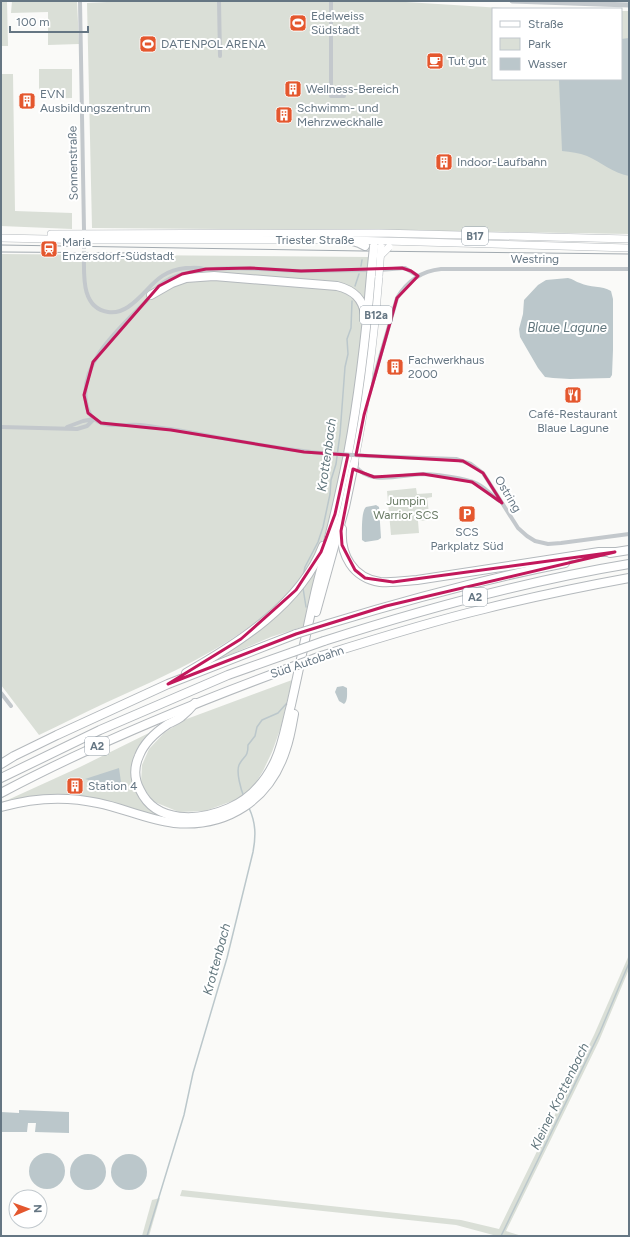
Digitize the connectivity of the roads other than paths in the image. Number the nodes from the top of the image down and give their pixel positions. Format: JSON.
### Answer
{"nodes":[{"id":1,"x":80,"y":1,"type":"edge"},
{"id":2,"x":219,"y":1,"type":"edge"},
{"id":3,"x":331,"y":1,"type":"edge"},
{"id":4,"x":512,"y":1,"type":"edge"},
{"id":5,"x":628,"y":5,"type":"edge"},
{"id":6,"x":220,"y":56,"type":"dead end"},
{"id":7,"x":344,"y":96,"type":"dead end"},
{"id":8,"x":84,"y":230,"type":"dead end"},
{"id":9,"x":1,"y":234,"type":"edge"},
{"id":10,"x":379,"y":234,"type":"junction"},
{"id":11,"x":1,"y":238,"type":"edge"},
{"id":12,"x":629,"y":239,"type":"edge"},
{"id":13,"x":348,"y":240,"type":"joint"},
{"id":14,"x":399,"y":242,"type":"junction"},
{"id":15,"x":375,"y":244,"type":"junction"},
{"id":16,"x":629,"y":248,"type":"edge"},
{"id":17,"x":84,"y":255,"type":"tunnel mouth"},
{"id":18,"x":381,"y":255,"type":"junction"},
{"id":19,"x":629,"y":268,"type":"edge"},
{"id":20,"x":206,"y":269,"type":"junction"},
{"id":21,"x":375,"y":275,"type":"junction"},
{"id":22,"x":418,"y":276,"type":"junction"},
{"id":23,"x":151,"y":296,"type":"junction"},
{"id":24,"x":365,"y":336,"type":"junction"},
{"id":25,"x":364,"y":415,"type":"junction"},
{"id":26,"x":94,"y":419,"type":"junction"},
{"id":27,"x":1,"y":427,"type":"edge"},
{"id":28,"x":354,"y":464,"type":"junction"},
{"id":29,"x":502,"y":503,"type":"junction"},
{"id":30,"x":345,"y":507,"type":"junction"},
{"id":31,"x":335,"y":514,"type":"junction"},
{"id":32,"x":629,"y":534,"type":"edge"},
{"id":33,"x":629,"y":550,"type":"edge"},
{"id":34,"x":615,"y":552,"type":"junction"},
{"id":35,"x":629,"y":564,"type":"edge"},
{"id":36,"x":629,"y":578,"type":"edge"},
{"id":37,"x":168,"y":684,"type":"junction"},
{"id":38,"x":1,"y":693,"type":"edge"},
{"id":39,"x":195,"y":703,"type":"junction"},
{"id":40,"x":11,"y":706,"type":"dead end"},
{"id":41,"x":1,"y":764,"type":"edge"},
{"id":42,"x":1,"y":778,"type":"edge"},
{"id":43,"x":1,"y":793,"type":"edge"},
{"id":44,"x":255,"y":795,"type":"junction"},
{"id":45,"x":242,"y":805,"type":"junction"},
{"id":46,"x":1,"y":807,"type":"edge"}],
"edges":[{"from":1,"to":8,"type":"street","name":"Sonnenstraße"},
{"from":2,"to":6,"type":"street"},
{"from":3,"to":7,"type":"street"},
{"from":4,"to":5,"type":"street"},
{"from":9,"to":10,"type":"main road","name":"Triester Straße","number":"B17"},
{"from":10,"to":12,"type":"main road","name":"Triester Straße","number":"B17"},
{"from":10,"to":15,"type":"main road"},
{"from":11,"to":13,"type":"main road","name":"Triester Straße"},
{"from":13,"to":15,"type":"highway"},
{"from":14,"to":15,"type":"main road","number":"B17"},
{"from":14,"to":16,"type":"main road","number":"B17"},
{"from":14,"to":18,"type":"main road","bridge":true},
{"from":15,"to":18,"type":"main road","number":"B12a","bridge":true},
{"from":15,"to":21,"type":"highway","bridge":true},
{"from":17,"to":20,"type":"street"},
{"from":18,"to":21,"type":"main road","number":"B12a","bridge":true},
{"from":19,"to":22,"type":"street","name":"Westring"},
{"from":20,"to":22,"type":"street"},
{"from":20,"to":23,"type":"street"},
{"from":21,"to":24,"type":"highway"},
{"from":21,"to":25,"type":"main road","number":"B12a"},
{"from":22,"to":25,"type":"street"},
{"from":23,"to":24,"type":"highway"},
{"from":23,"to":26,"type":"street"},
{"from":24,"to":31,"type":"highway"},
{"from":25,"to":28,"type":"main road","number":"B12a"},
{"from":26,"to":27,"type":"street"},
{"from":26,"to":29,"type":"street","name":"Ostring","bridge":true},
{"from":28,"to":29,"type":"street"},
{"from":28,"to":30,"type":"highway"},
{"from":29,"to":32,"type":"street","name":"Ostring"},
{"from":30,"to":34,"type":"highway"},
{"from":30,"to":44,"type":"highway"},
{"from":31,"to":37,"type":"highway"},
{"from":31,"to":44,"type":"highway"},
{"from":33,"to":34,"type":"highway"},
{"from":34,"to":37,"type":"highway","bridge":true},
{"from":35,"to":42,"type":"highway","name":"Süd Autobahn","number":"A2","bridge":true},
{"from":36,"to":39,"type":"highway","name":"Süd Autobahn","number":"A2","bridge":true},
{"from":37,"to":41,"type":"highway"},
{"from":38,"to":40,"type":"street"},
{"from":39,"to":43,"type":"highway","name":"Süd Autobahn","number":"A2"},
{"from":39,"to":45,"type":"highway"},
{"from":44,"to":45,"type":"highway"},
{"from":45,"to":46,"type":"highway"}]}
